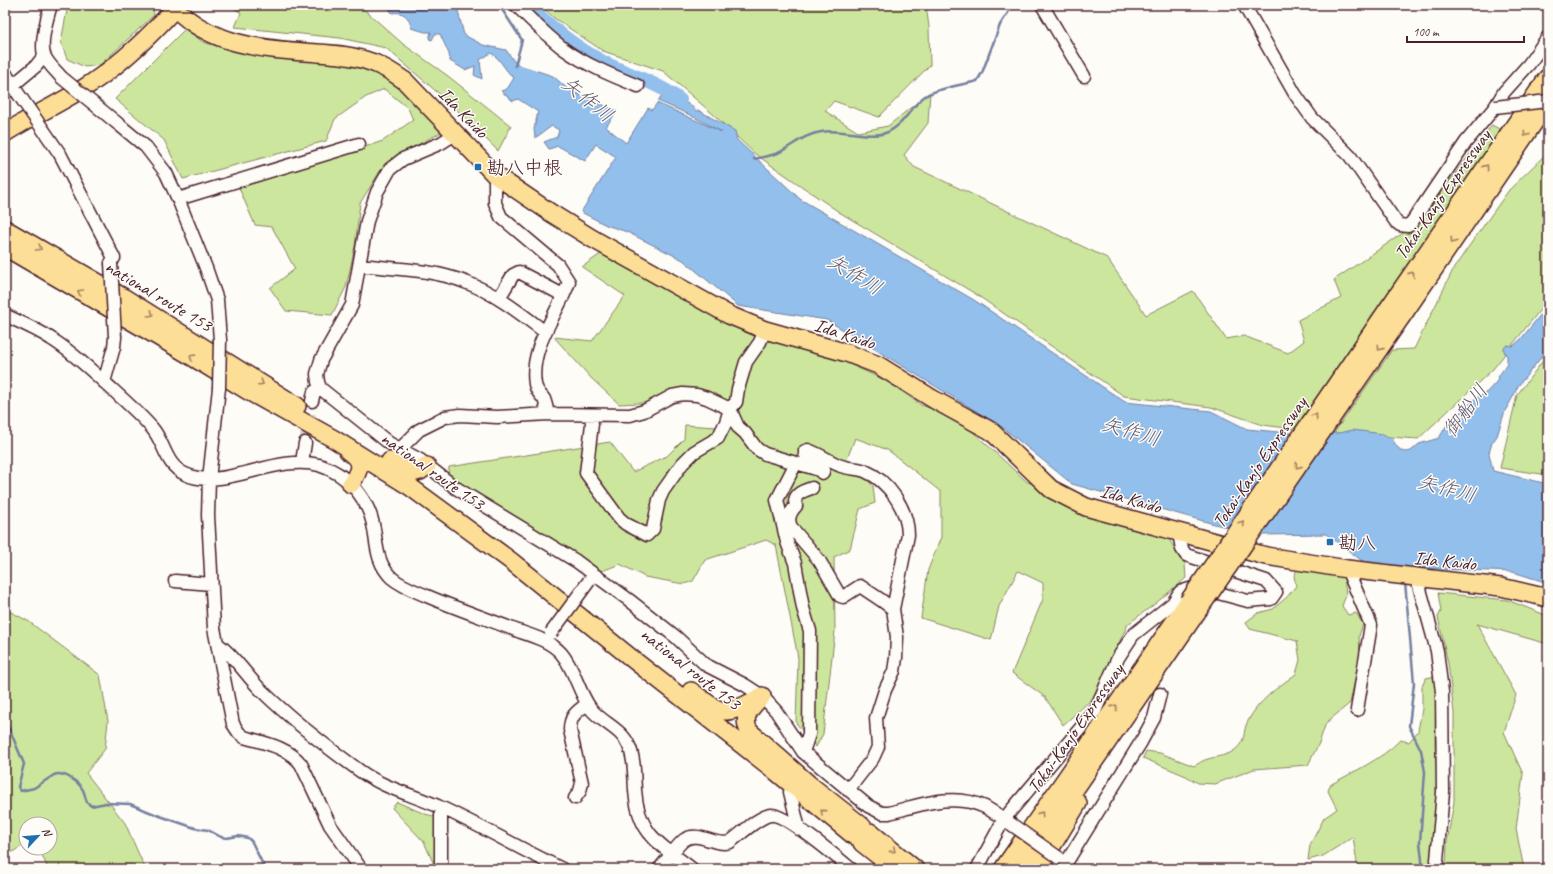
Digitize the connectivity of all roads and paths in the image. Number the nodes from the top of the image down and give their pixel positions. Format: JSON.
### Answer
{"nodes":[{"id":1,"x":50,"y":5,"type":"edge"},
{"id":2,"x":516,"y":5,"type":"edge"},
{"id":3,"x":1042,"y":5,"type":"edge"},
{"id":4,"x":1244,"y":5,"type":"edge"},
{"id":5,"x":176,"y":9,"type":"edge"},
{"id":6,"x":1548,"y":37,"type":"edge"},
{"id":7,"x":44,"y":56,"type":"junction"},
{"id":8,"x":5,"y":72,"type":"edge"},
{"id":9,"x":1084,"y":76,"type":"dead end"},
{"id":10,"x":1548,"y":77,"type":"edge"},
{"id":11,"x":638,"y":86,"type":"dead end"},
{"id":12,"x":14,"y":89,"type":"junction"},
{"id":13,"x":1548,"y":101,"type":"edge"},
{"id":14,"x":1495,"y":107,"type":"junction"},
{"id":15,"x":5,"y":133,"type":"edge"},
{"id":16,"x":455,"y":134,"type":"junction"},
{"id":17,"x":5,"y":143,"type":"edge"},
{"id":18,"x":359,"y":144,"type":"dead end"},
{"id":19,"x":495,"y":174,"type":"junction"},
{"id":20,"x":178,"y":199,"type":"junction"},
{"id":21,"x":5,"y":229,"type":"edge"},
{"id":22,"x":5,"y":247,"type":"edge"},
{"id":23,"x":360,"y":265,"type":"junction"},
{"id":24,"x":499,"y":298,"type":"junction"},
{"id":25,"x":562,"y":299,"type":"junction"},
{"id":26,"x":1396,"y":311,"type":"junction"},
{"id":27,"x":5,"y":315,"type":"edge"},
{"id":28,"x":765,"y":330,"type":"junction"},
{"id":29,"x":545,"y":332,"type":"junction"},
{"id":30,"x":104,"y":382,"type":"junction"},
{"id":31,"x":320,"y":388,"type":"junction"},
{"id":32,"x":312,"y":401,"type":"tunnel mouth"},
{"id":33,"x":730,"y":409,"type":"junction"},
{"id":34,"x":548,"y":414,"type":"junction"},
{"id":35,"x":591,"y":415,"type":"junction"},
{"id":36,"x":312,"y":426,"type":"junction"},
{"id":37,"x":305,"y":443,"type":"tunnel mouth"},
{"id":38,"x":400,"y":449,"type":"junction"},
{"id":39,"x":373,"y":453,"type":"junction"},
{"id":40,"x":302,"y":462,"type":"junction"},
{"id":41,"x":796,"y":463,"type":"junction"},
{"id":42,"x":427,"y":466,"type":"junction"},
{"id":43,"x":209,"y":479,"type":"junction"},
{"id":44,"x":351,"y":484,"type":"junction"},
{"id":45,"x":409,"y":486,"type":"junction"},
{"id":46,"x":812,"y":488,"type":"dead end"},
{"id":47,"x":1179,"y":533,"type":"junction"},
{"id":48,"x":1347,"y":569,"type":"junction"},
{"id":49,"x":592,"y":577,"type":"junction"},
{"id":50,"x":1415,"y":577,"type":"junction"},
{"id":51,"x":175,"y":580,"type":"dead end"},
{"id":52,"x":211,"y":584,"type":"junction"},
{"id":53,"x":1548,"y":598,"type":"edge"},
{"id":54,"x":1193,"y":605,"type":"junction"},
{"id":55,"x":893,"y":609,"type":"junction"},
{"id":56,"x":547,"y":636,"type":"junction"},
{"id":57,"x":218,"y":644,"type":"junction"},
{"id":58,"x":640,"y":655,"type":"junction"},
{"id":59,"x":1166,"y":656,"type":"junction"},
{"id":60,"x":1160,"y":694,"type":"dead end"},
{"id":61,"x":762,"y":696,"type":"junction"},
{"id":62,"x":587,"y":704,"type":"junction"},
{"id":63,"x":1357,"y":710,"type":"dead end"},
{"id":64,"x":803,"y":752,"type":"junction"},
{"id":65,"x":801,"y":785,"type":"junction"},
{"id":66,"x":844,"y":786,"type":"junction"},
{"id":67,"x":575,"y":798,"type":"dead end"},
{"id":68,"x":441,"y":808,"type":"junction"},
{"id":69,"x":1007,"y":822,"type":"junction"},
{"id":70,"x":799,"y":829,"type":"junction"},
{"id":71,"x":862,"y":834,"type":"junction"},
{"id":72,"x":673,"y":854,"type":"junction"},
{"id":73,"x":1062,"y":863,"type":"edge"},
{"id":74,"x":361,"y":869,"type":"edge"},
{"id":75,"x":441,"y":869,"type":"edge"},
{"id":76,"x":562,"y":869,"type":"edge"},
{"id":77,"x":659,"y":869,"type":"edge"},
{"id":78,"x":692,"y":869,"type":"edge"},
{"id":79,"x":851,"y":869,"type":"edge"},
{"id":80,"x":895,"y":869,"type":"edge"},
{"id":81,"x":915,"y":869,"type":"edge"},
{"id":82,"x":977,"y":869,"type":"edge"},
{"id":83,"x":1003,"y":869,"type":"edge"},
{"id":84,"x":1020,"y":869,"type":"edge"},
{"id":85,"x":1038,"y":869,"type":"edge"},
{"id":86,"x":1439,"y":869,"type":"edge"}],
"edges":[{"from":1,"to":7,"type":"street"},
{"from":2,"to":11,"type":"street"},
{"from":3,"to":9,"type":"street"},
{"from":4,"to":14,"type":"street"},
{"from":5,"to":15,"type":"highway"},
{"from":5,"to":16,"type":"highway","name":"Ida Kaido"},
{"from":5,"to":17,"type":"highway"},
{"from":6,"to":14,"type":"street"},
{"from":7,"to":12,"type":"street"},
{"from":7,"to":20,"type":"street","bridge":true},
{"from":8,"to":12,"type":"street"},
{"from":26,"to":10,"type":"highway","name":"Tokai-Kanjo Expressway","one_way":true},
{"from":12,"to":30,"type":"street","bridge":true},
{"from":13,"to":14,"type":"street","bridge":true},
{"from":13,"to":26,"type":"highway","name":"Tokai-Kanjo Expressway","one_way":true},
{"from":16,"to":19,"type":"highway","name":"Ida Kaido"},
{"from":16,"to":23,"type":"street"},
{"from":18,"to":20,"type":"street"},
{"from":19,"to":25,"type":"street"},
{"from":19,"to":28,"type":"highway","name":"Ida Kaido"},
{"from":20,"to":43,"type":"street","bridge":true},
{"from":21,"to":39,"type":"highway","name":"national route 153","one_way":true},
{"from":36,"to":22,"type":"highway","name":"national route 153","one_way":true},
{"from":23,"to":24,"type":"street"},
{"from":23,"to":31,"type":"street"},
{"from":24,"to":25,"type":"street"},
{"from":24,"to":29,"type":"street"},
{"from":25,"to":29,"type":"street"},
{"from":26,"to":54,"type":"highway","name":"Tokai-Kanjo Expressway","bridge":true},
{"from":27,"to":30,"type":"street"},
{"from":28,"to":33,"type":"street"},
{"from":28,"to":47,"type":"highway","name":"Ida Kaido"},
{"from":29,"to":34,"type":"street"},
{"from":30,"to":43,"type":"street"},
{"from":31,"to":32,"type":"street"},
{"from":31,"to":38,"type":"street"},
{"from":33,"to":35,"type":"street"},
{"from":33,"to":35,"type":"street"},
{"from":33,"to":41,"type":"street"},
{"from":34,"to":35,"type":"street"},
{"from":34,"to":38,"type":"street"},
{"from":36,"to":44,"type":"highway"},
{"from":36,"to":45,"type":"highway","name":"national route 153"},
{"from":37,"to":40,"type":"street"},
{"from":38,"to":42,"type":"street"},
{"from":39,"to":42,"type":"highway"},
{"from":39,"to":58,"type":"highway","name":"national route 153"},
{"from":40,"to":43,"type":"street"},
{"from":40,"to":44,"type":"street"},
{"from":41,"to":55,"type":"street"},
{"from":41,"to":64,"type":"street"},
{"from":42,"to":49,"type":"street"},
{"from":43,"to":52,"type":"street"},
{"from":44,"to":45,"type":"highway"},
{"from":44,"to":56,"type":"street"},
{"from":45,"to":65,"type":"highway","name":"national route 153"},
{"from":46,"to":55,"type":"street"},
{"from":47,"to":48,"type":"highway","name":"Ida Kaido"},
{"from":47,"to":69,"type":"street"},
{"from":48,"to":50,"type":"highway","name":"Ida Kaido"},
{"from":48,"to":63,"type":"street"},
{"from":49,"to":56,"type":"street","bridge":true},
{"from":49,"to":61,"type":"street"},
{"from":50,"to":53,"type":"highway","name":"Ida Kaido"},
{"from":50,"to":86,"type":"street"},
{"from":51,"to":52,"type":"street"},
{"from":52,"to":57,"type":"street"},
{"from":54,"to":59,"type":"highway","name":"Tokai-Kanjo Expressway"},
{"from":83,"to":54,"type":"highway","name":"Tokai-Kanjo Expressway","one_way":true},
{"from":55,"to":66,"type":"street"},
{"from":56,"to":62,"type":"street"},
{"from":57,"to":68,"type":"street"},
{"from":57,"to":74,"type":"street"},
{"from":58,"to":61,"type":"highway"},
{"from":58,"to":65,"type":"highway","name":"national route 153"},
{"from":59,"to":84,"type":"highway","name":"Tokai-Kanjo Expressway"},
{"from":59,"to":85,"type":"highway"},
{"from":60,"to":73,"type":"street"},
{"from":61,"to":64,"type":"street"},
{"from":61,"to":65,"type":"highway"},
{"from":62,"to":67,"type":"street"},
{"from":62,"to":72,"type":"street"},
{"from":64,"to":66,"type":"street"},
{"from":65,"to":66,"type":"street"},
{"from":65,"to":70,"type":"street"},
{"from":65,"to":71,"type":"highway"},
{"from":66,"to":69,"type":"street"},
{"from":68,"to":75,"type":"street"},
{"from":68,"to":76,"type":"street"},
{"from":69,"to":73,"type":"street","bridge":true},
{"from":69,"to":82,"type":"street"},
{"from":70,"to":72,"type":"street"},
{"from":70,"to":79,"type":"street"},
{"from":71,"to":80,"type":"highway"},
{"from":71,"to":81,"type":"highway","one_way":true},
{"from":72,"to":77,"type":"street"},
{"from":72,"to":78,"type":"street"}]}
